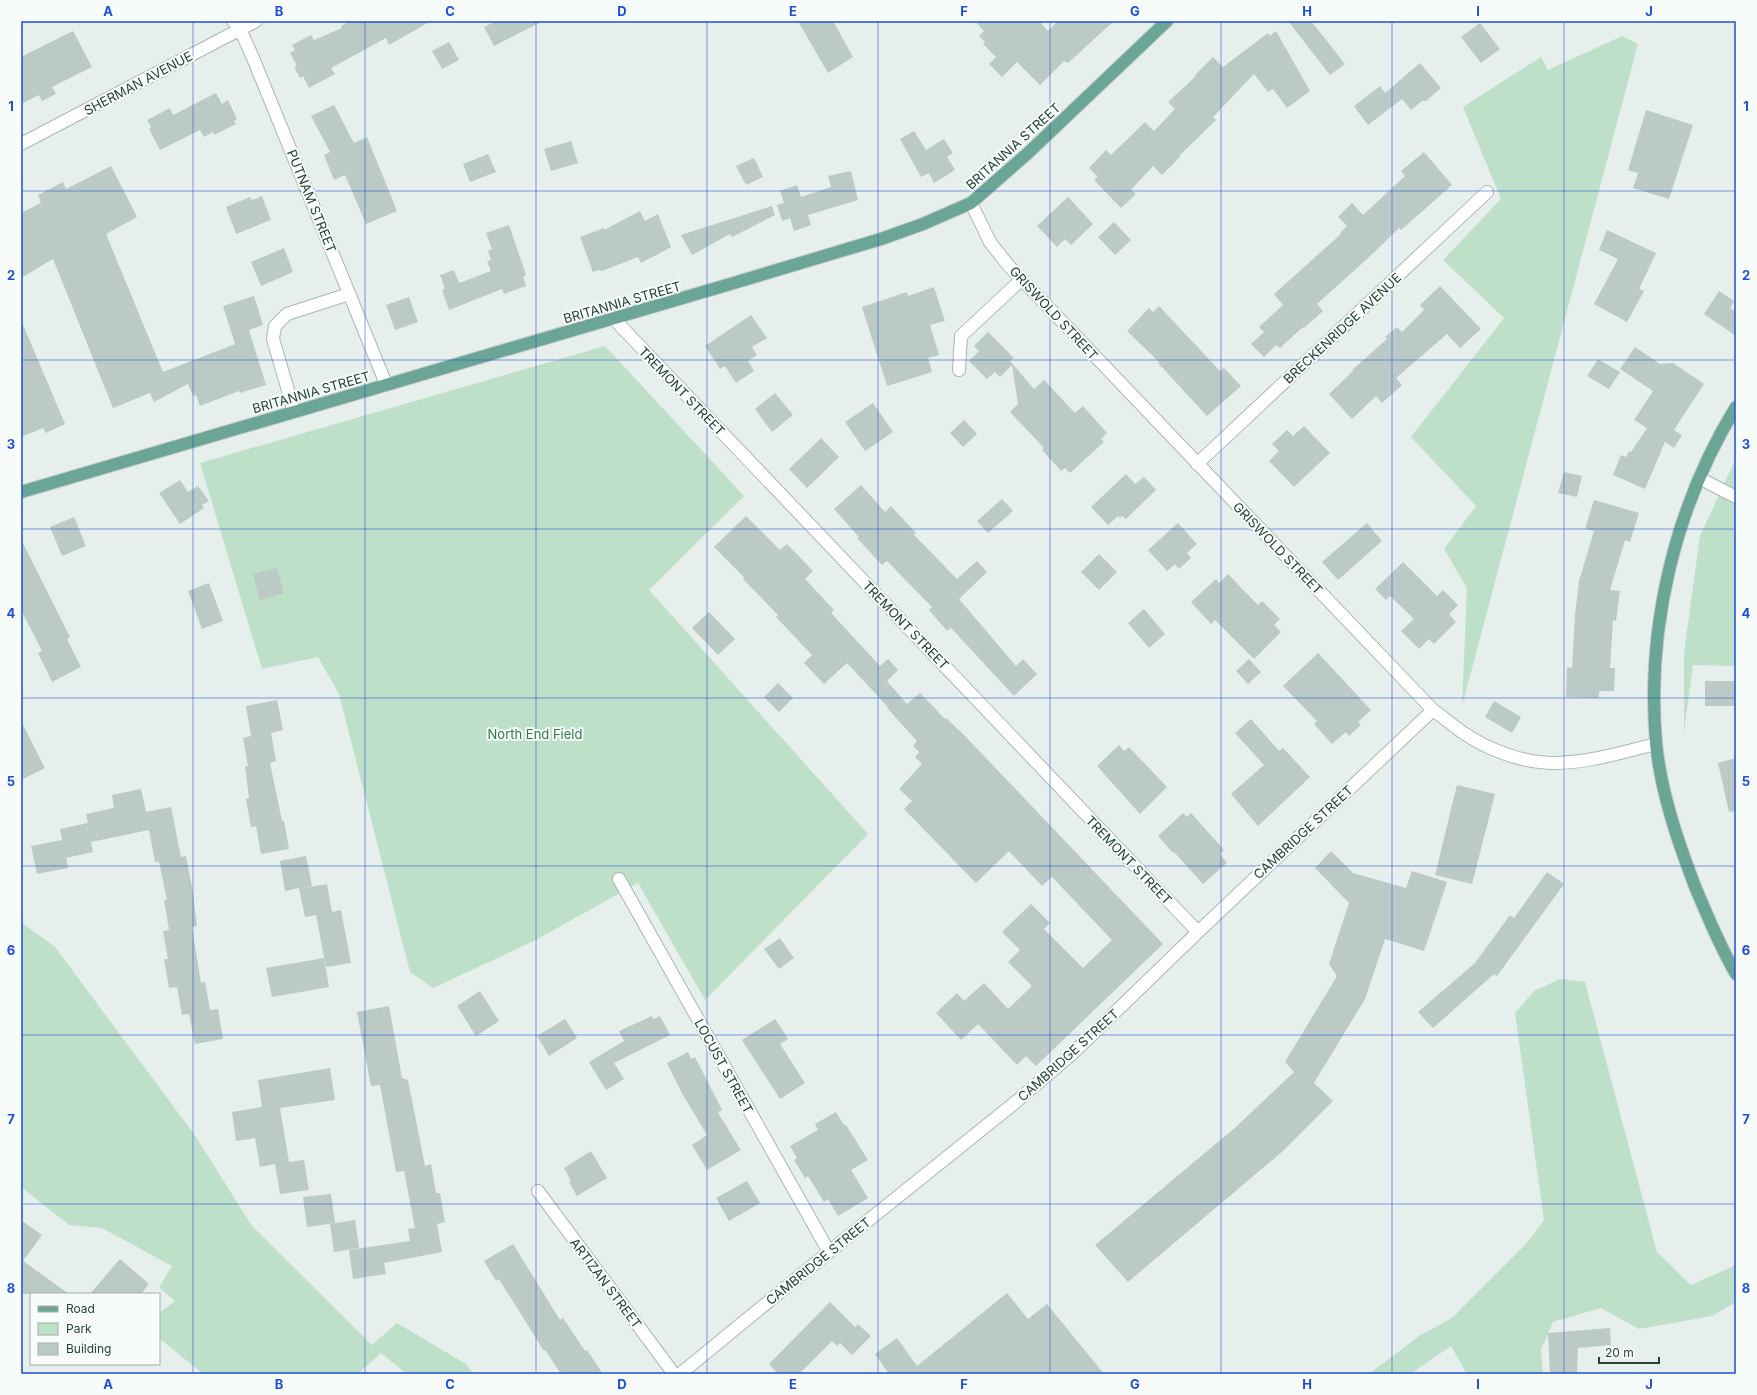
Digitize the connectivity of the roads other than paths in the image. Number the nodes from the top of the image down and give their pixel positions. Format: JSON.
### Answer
{"nodes":[{"id":1,"x":256,"y":21,"type":"edge"},
{"id":2,"x":1165,"y":22,"type":"edge"},
{"id":3,"x":237,"y":25,"type":"edge"},
{"id":4,"x":21,"y":144,"type":"edge"},
{"id":5,"x":1487,"y":192,"type":"dead end"},
{"id":6,"x":971,"y":203,"type":"junction"},
{"id":7,"x":1022,"y":279,"type":"junction"},
{"id":8,"x":349,"y":294,"type":"junction"},
{"id":9,"x":614,"y":319,"type":"junction"},
{"id":10,"x":959,"y":370,"type":"dead end"},
{"id":11,"x":386,"y":384,"type":"junction"},
{"id":12,"x":1736,"y":407,"type":"edge"},
{"id":13,"x":294,"y":411,"type":"junction"},
{"id":14,"x":1197,"y":464,"type":"junction"},
{"id":15,"x":1699,"y":478,"type":"junction"},
{"id":16,"x":21,"y":492,"type":"edge"},
{"id":17,"x":1736,"y":497,"type":"edge"},
{"id":18,"x":1433,"y":710,"type":"junction"},
{"id":19,"x":1656,"y":744,"type":"junction"},
{"id":20,"x":619,"y":879,"type":"dead end"},
{"id":21,"x":1198,"y":932,"type":"junction"},
{"id":22,"x":1736,"y":974,"type":"edge"},
{"id":23,"x":538,"y":1191,"type":"dead end"},
{"id":24,"x":829,"y":1252,"type":"junction"},
{"id":25,"x":674,"y":1374,"type":"edge"},
{"id":26,"x":680,"y":1374,"type":"edge"}],
"edges":[{"from":1,"to":3,"type":"street","name":"SHERMAN AVENUE"},
{"from":2,"to":6,"type":"main road","name":"BRITANNIA STREET"},
{"from":3,"to":4,"type":"street","name":"SHERMAN AVENUE"},
{"from":3,"to":8,"type":"street","name":"PUTNAM STREET"},
{"from":5,"to":14,"type":"street","name":"BRECKENRIDGE AVENUE"},
{"from":6,"to":7,"type":"street","name":"GRISWOLD STREET"},
{"from":6,"to":9,"type":"main road","name":"BRITANNIA STREET"},
{"from":7,"to":10,"type":"street"},
{"from":7,"to":14,"type":"street","name":"GRISWOLD STREET"},
{"from":8,"to":11,"type":"street","name":"PUTNAM STREET"},
{"from":8,"to":13,"type":"street"},
{"from":9,"to":11,"type":"main road","name":"BRITANNIA STREET"},
{"from":9,"to":21,"type":"street","name":"TREMONT STREET"},
{"from":11,"to":13,"type":"main road","name":"BRITANNIA STREET"},
{"from":12,"to":15,"type":"main road"},
{"from":13,"to":16,"type":"main road","name":"BRITANNIA STREET"},
{"from":14,"to":18,"type":"street","name":"GRISWOLD STREET"},
{"from":15,"to":17,"type":"street"},
{"from":15,"to":19,"type":"main road"},
{"from":18,"to":19,"type":"street","name":"GRISWOLD STREET"},
{"from":18,"to":21,"type":"street","name":"CAMBRIDGE STREET"},
{"from":19,"to":22,"type":"main road"},
{"from":20,"to":24,"type":"street","name":"LOCUST STREET"},
{"from":21,"to":24,"type":"street","name":"CAMBRIDGE STREET"},
{"from":23,"to":25,"type":"street","name":"ARTIZAN STREET"},
{"from":24,"to":26,"type":"street","name":"CAMBRIDGE STREET"}]}
